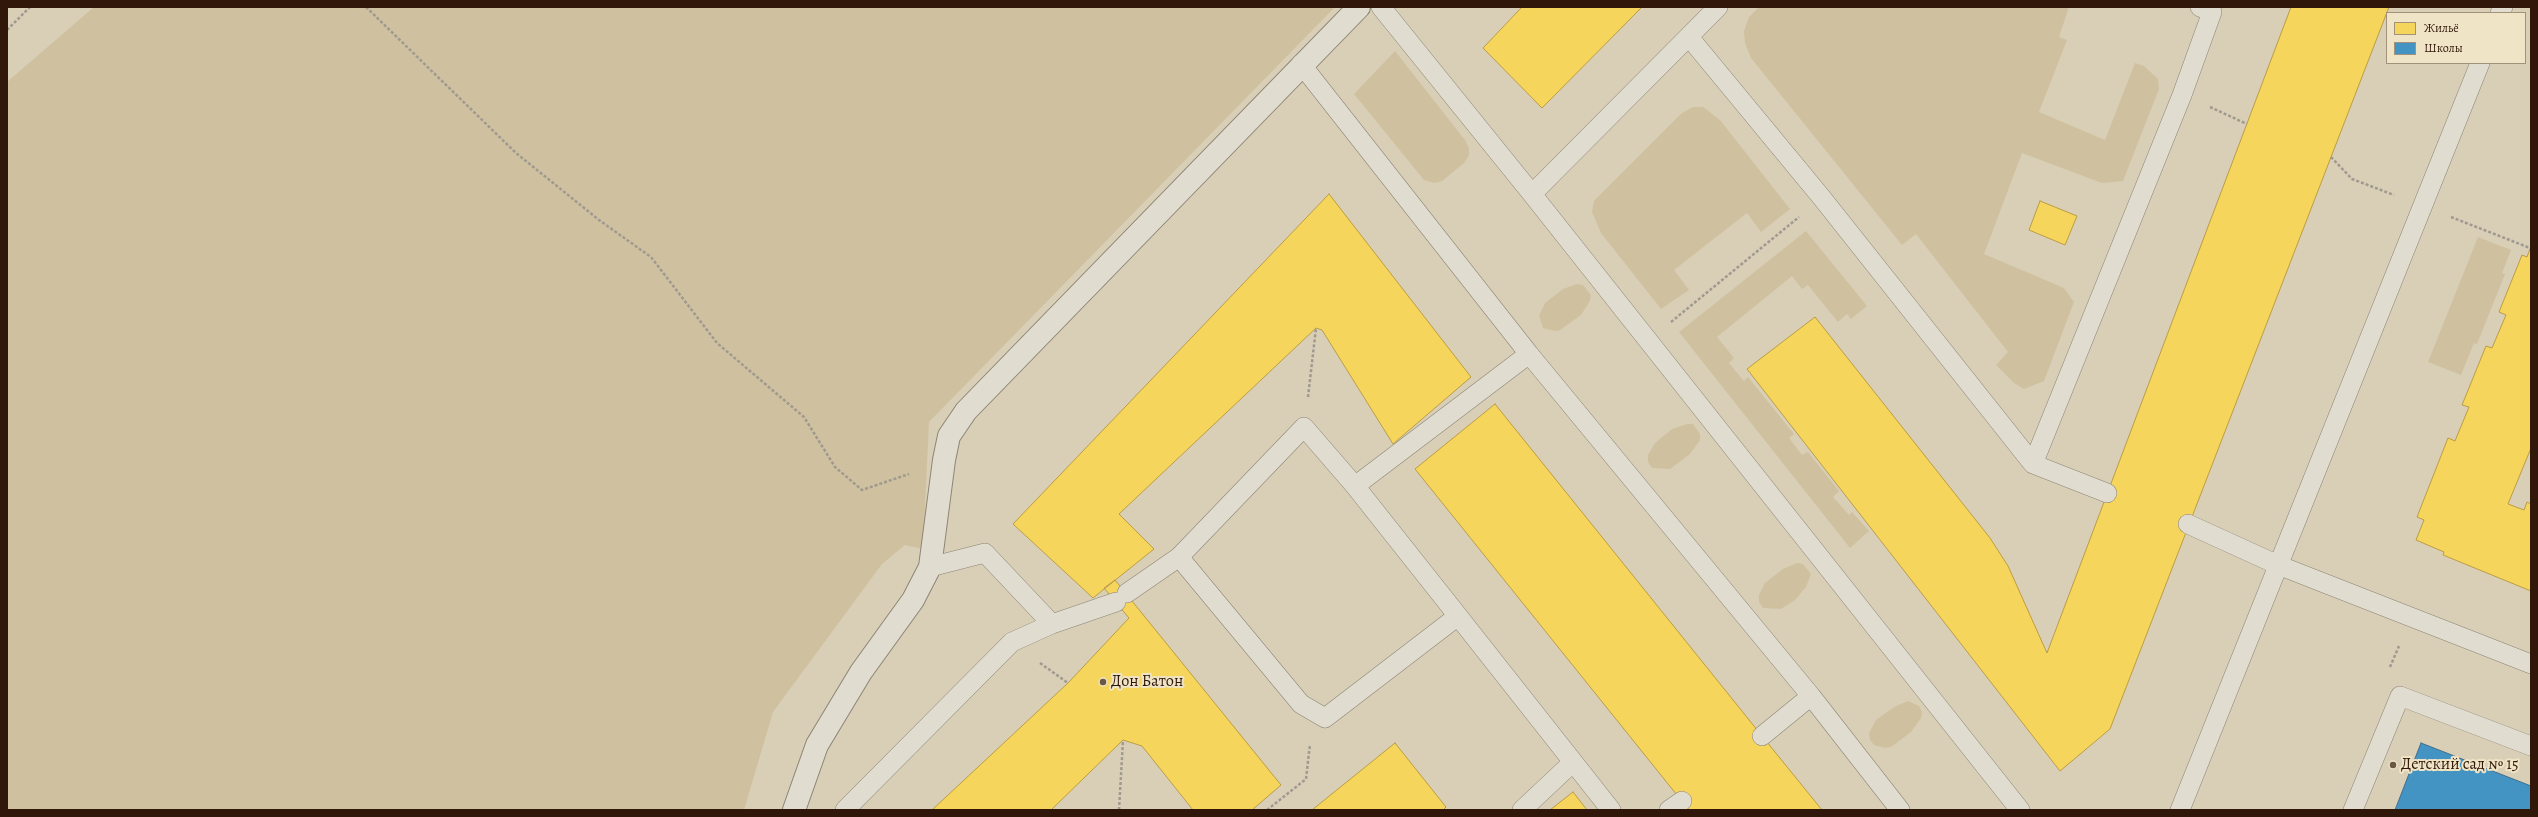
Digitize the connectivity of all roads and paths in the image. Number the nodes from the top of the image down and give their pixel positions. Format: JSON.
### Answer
{"nodes":[{"id":1,"x":30,"y":7,"type":"edge"},
{"id":2,"x":366,"y":7,"type":"edge"},
{"id":3,"x":1359,"y":7,"type":"edge"},
{"id":4,"x":1381,"y":7,"type":"edge"},
{"id":5,"x":1718,"y":7,"type":"edge"},
{"id":6,"x":2200,"y":7,"type":"edge"},
{"id":7,"x":7,"y":30,"type":"edge"},
{"id":8,"x":1689,"y":37,"type":"junction"},
{"id":9,"x":1301,"y":64,"type":"junction"},
{"id":10,"x":2480,"y":64,"type":"edge"},
{"id":11,"x":2182,"y":95,"type":"junction"},
{"id":12,"x":2247,"y":124,"type":"dead end"},
{"id":13,"x":2331,"y":157,"type":"dead end"},
{"id":14,"x":1532,"y":194,"type":"junction"},
{"id":15,"x":1822,"y":198,"type":"junction"},
{"id":16,"x":2423,"y":206,"type":"junction"},
{"id":17,"x":2530,"y":248,"type":"edge"},
{"id":18,"x":1316,"y":328,"type":"dead end"},
{"id":19,"x":1648,"y":340,"type":"junction"},
{"id":20,"x":1529,"y":354,"type":"junction"},
{"id":21,"x":1304,"y":427,"type":"junction"},
{"id":22,"x":944,"y":460,"type":"junction"},
{"id":23,"x":2033,"y":464,"type":"junction"},
{"id":24,"x":1355,"y":486,"type":"junction"},
{"id":25,"x":2107,"y":492,"type":"dead end"},
{"id":26,"x":2188,"y":524,"type":"dead end"},
{"id":27,"x":1179,"y":557,"type":"junction"},
{"id":28,"x":2278,"y":565,"type":"junction"},
{"id":29,"x":930,"y":567,"type":"junction"},
{"id":30,"x":1458,"y":616,"type":"junction"},
{"id":31,"x":1052,"y":624,"type":"junction"},
{"id":32,"x":2531,"y":664,"type":"edge"},
{"id":33,"x":1811,"y":696,"type":"junction"},
{"id":34,"x":1325,"y":718,"type":"junction"},
{"id":35,"x":1762,"y":736,"type":"dead end"},
{"id":36,"x":1123,"y":740,"type":"dead end"},
{"id":37,"x":2531,"y":746,"type":"edge"},
{"id":38,"x":1572,"y":763,"type":"junction"},
{"id":39,"x":794,"y":810,"type":"edge"},
{"id":40,"x":845,"y":810,"type":"edge"},
{"id":41,"x":1119,"y":810,"type":"edge"},
{"id":42,"x":1267,"y":810,"type":"edge"},
{"id":43,"x":1522,"y":810,"type":"edge"},
{"id":44,"x":1611,"y":810,"type":"edge"},
{"id":45,"x":1900,"y":810,"type":"edge"},
{"id":46,"x":2020,"y":810,"type":"edge"},
{"id":47,"x":2180,"y":810,"type":"edge"},
{"id":48,"x":2353,"y":810,"type":"edge"}],
"edges":[{"from":1,"to":7,"type":"path"},
{"from":2,"to":22,"type":"path"},
{"from":3,"to":9,"type":"street"},
{"from":4,"to":14,"type":"lane"},
{"from":5,"to":8,"type":"lane"},
{"from":6,"to":11,"type":"lane"},
{"from":8,"to":14,"type":"lane"},
{"from":8,"to":15,"type":"lane"},
{"from":9,"to":20,"type":"lane"},
{"from":9,"to":22,"type":"street"},
{"from":10,"to":16,"type":"lane"},
{"from":11,"to":12,"type":"path"},
{"from":11,"to":23,"type":"lane"},
{"from":13,"to":16,"type":"path"},
{"from":14,"to":19,"type":"lane"},
{"from":15,"to":19,"type":"path"},
{"from":15,"to":23,"type":"lane"},
{"from":16,"to":17,"type":"path"},
{"from":16,"to":28,"type":"lane"},
{"from":18,"to":21,"type":"path"},
{"from":19,"to":46,"type":"lane"},
{"from":20,"to":24,"type":"lane"},
{"from":20,"to":33,"type":"lane"},
{"from":21,"to":24,"type":"lane"},
{"from":21,"to":27,"type":"lane"},
{"from":22,"to":29,"type":"street"},
{"from":23,"to":25,"type":"lane"},
{"from":24,"to":30,"type":"lane"},
{"from":26,"to":28,"type":"lane"},
{"from":27,"to":31,"type":"lane"},
{"from":27,"to":34,"type":"lane"},
{"from":28,"to":32,"type":"lane"},
{"from":28,"to":47,"type":"lane"},
{"from":29,"to":31,"type":"lane"},
{"from":29,"to":39,"type":"street"},
{"from":30,"to":34,"type":"lane"},
{"from":30,"to":38,"type":"lane"},
{"from":31,"to":40,"type":"lane"},
{"from":33,"to":35,"type":"lane"},
{"from":33,"to":45,"type":"lane"},
{"from":34,"to":42,"type":"path"},
{"from":36,"to":41,"type":"path"},
{"from":37,"to":48,"type":"lane"},
{"from":38,"to":43,"type":"lane"},
{"from":38,"to":44,"type":"lane"}]}
